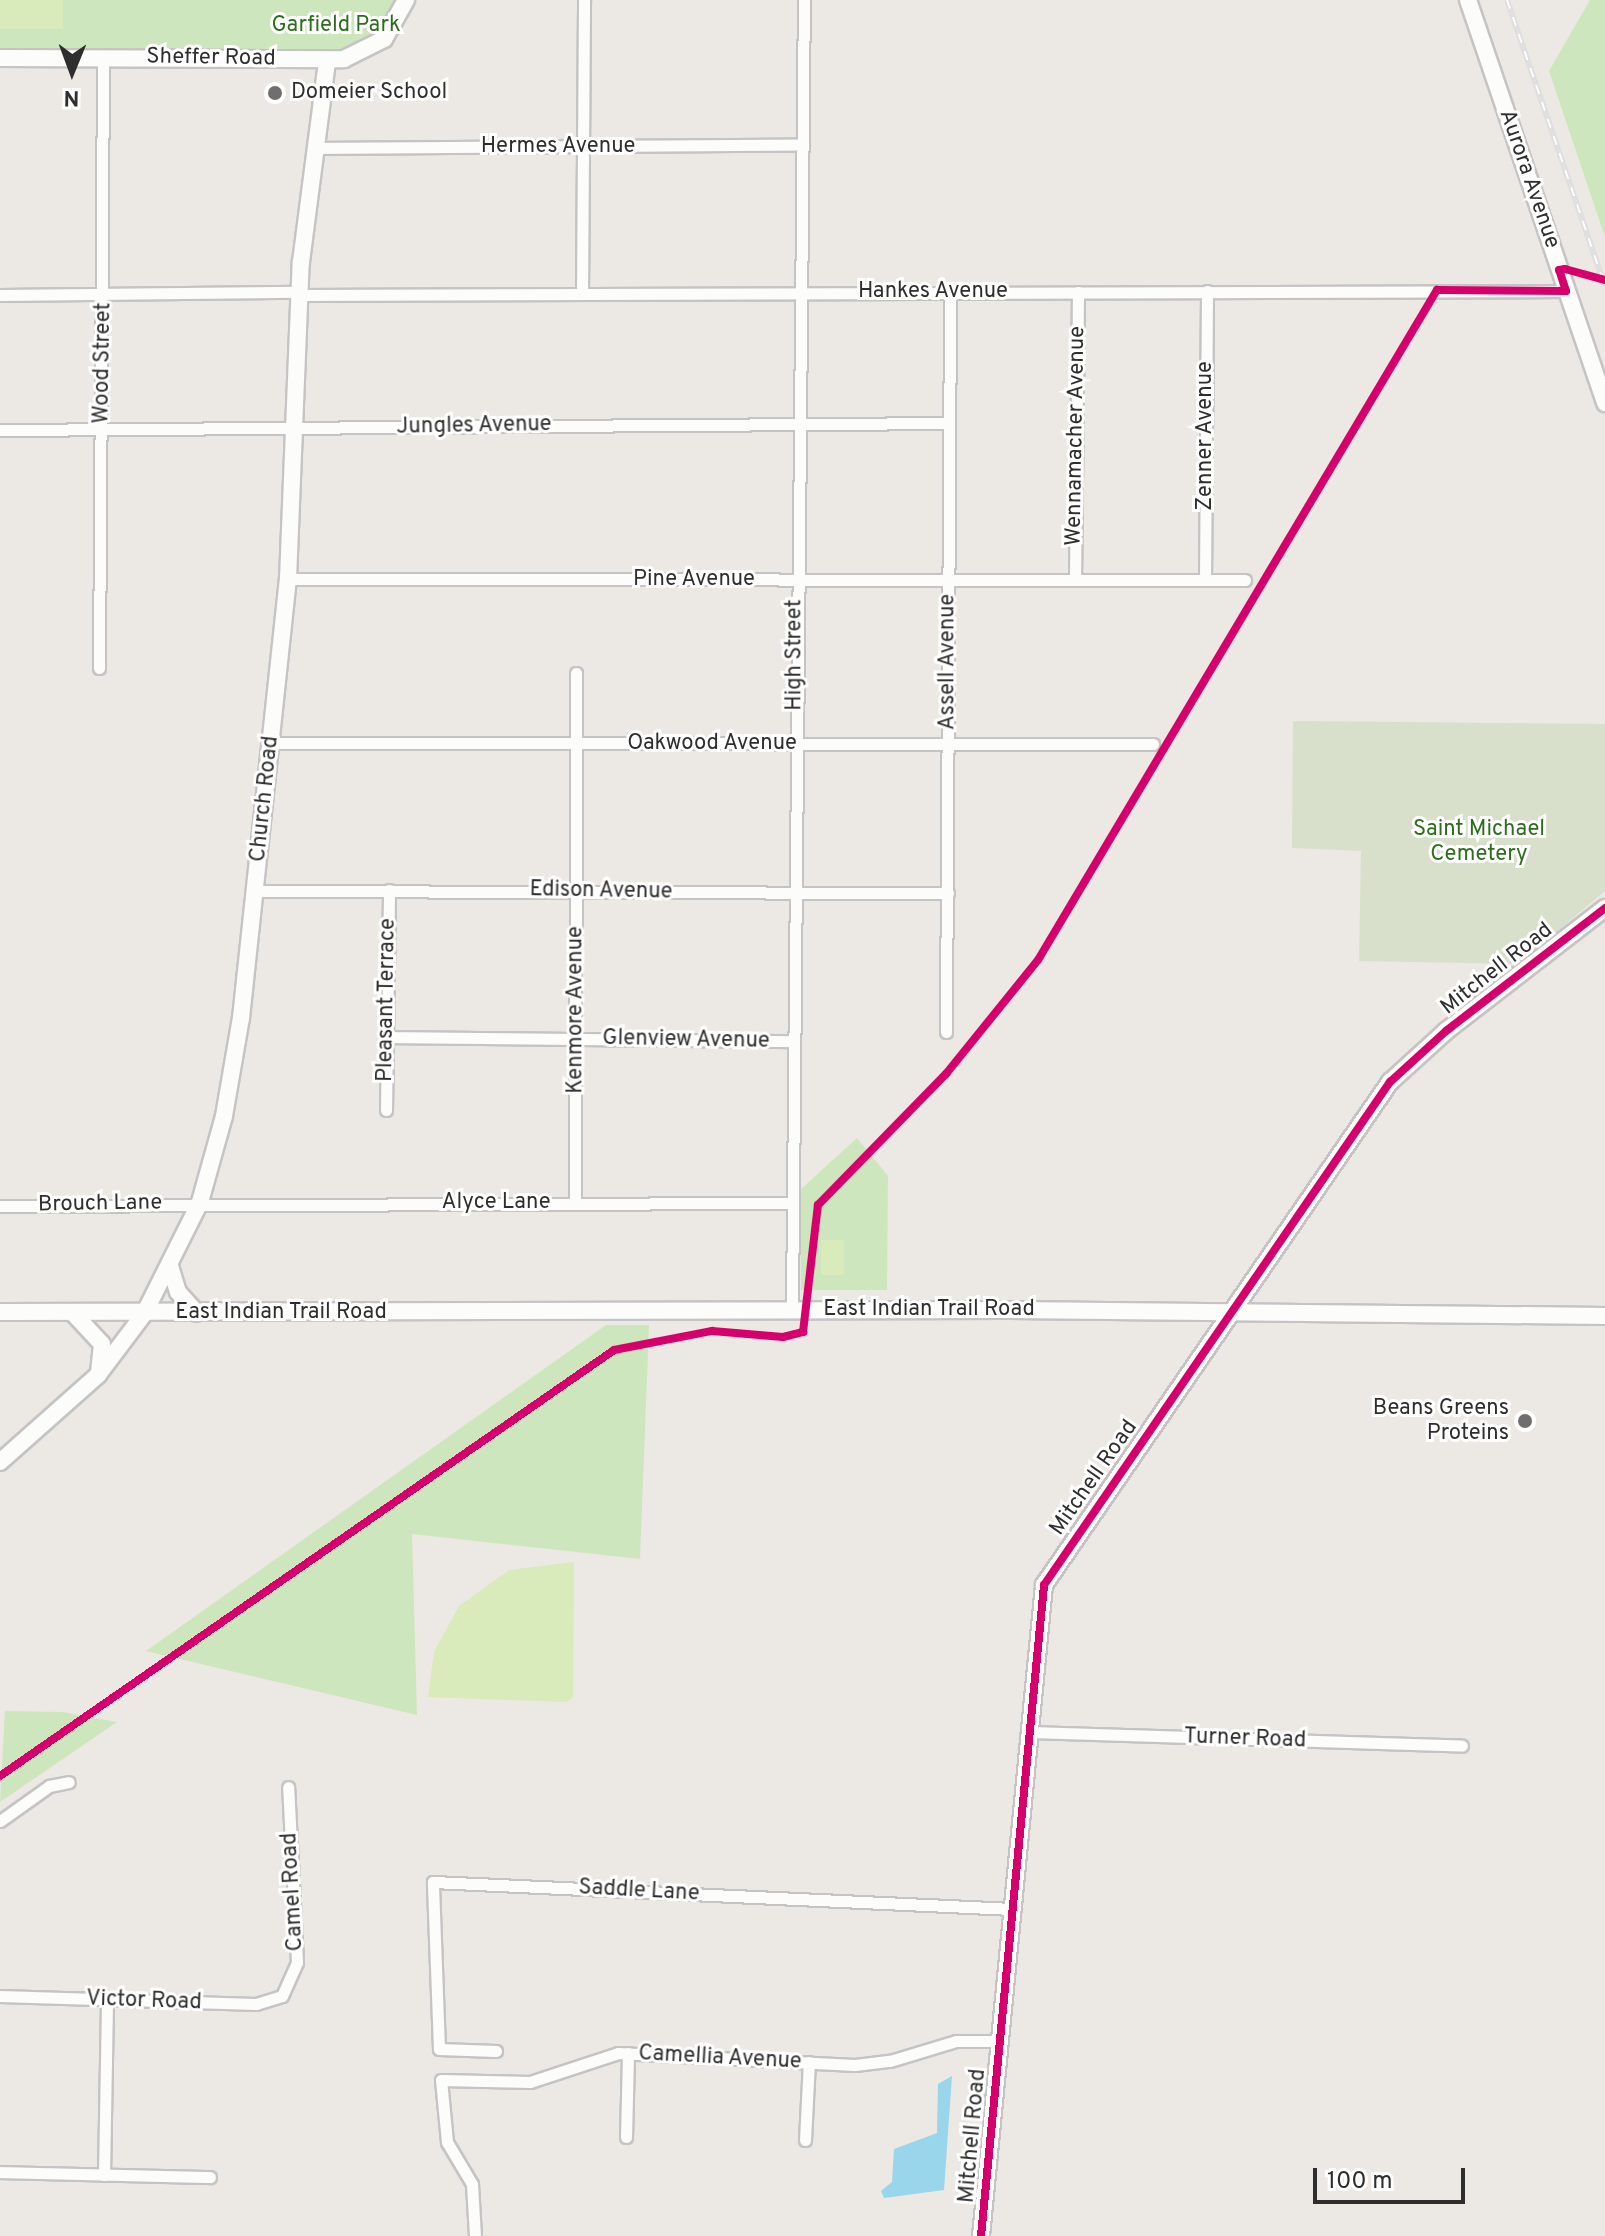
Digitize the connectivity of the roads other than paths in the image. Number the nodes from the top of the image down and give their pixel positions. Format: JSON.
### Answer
{"nodes":[{"id":1,"x":406,"y":0,"type":"edge"},
{"id":2,"x":584,"y":0,"type":"edge"},
{"id":3,"x":804,"y":0,"type":"edge"},
{"id":4,"x":1468,"y":0,"type":"edge"},
{"id":5,"x":103,"y":57,"type":"junction"},
{"id":6,"x":0,"y":58,"type":"edge"},
{"id":7,"x":327,"y":61,"type":"junction"},
{"id":8,"x":802,"y":145,"type":"junction"},
{"id":9,"x":583,"y":147,"type":"junction"},
{"id":10,"x":314,"y":148,"type":"junction"},
{"id":11,"x":1207,"y":291,"type":"junction"},
{"id":12,"x":1566,"y":291,"type":"junction"},
{"id":13,"x":950,"y":292,"type":"junction"},
{"id":14,"x":1078,"y":292,"type":"junction"},
{"id":15,"x":798,"y":293,"type":"junction"},
{"id":16,"x":103,"y":294,"type":"junction"},
{"id":17,"x":300,"y":294,"type":"junction"},
{"id":18,"x":582,"y":294,"type":"junction"},
{"id":19,"x":0,"y":295,"type":"edge"},
{"id":20,"x":1605,"y":403,"type":"edge"},
{"id":21,"x":798,"y":423,"type":"junction"},
{"id":22,"x":949,"y":423,"type":"junction"},
{"id":23,"x":102,"y":426,"type":"junction"},
{"id":24,"x":296,"y":428,"type":"junction"},
{"id":25,"x":0,"y":430,"type":"edge"},
{"id":26,"x":288,"y":579,"type":"junction"},
{"id":27,"x":795,"y":580,"type":"junction"},
{"id":28,"x":948,"y":580,"type":"junction"},
{"id":29,"x":1075,"y":580,"type":"junction"},
{"id":30,"x":1205,"y":580,"type":"junction"},
{"id":31,"x":1245,"y":580,"type":"dead end"},
{"id":32,"x":99,"y":668,"type":"dead end"},
{"id":33,"x":576,"y":673,"type":"dead end"},
{"id":34,"x":271,"y":743,"type":"junction"},
{"id":35,"x":576,"y":744,"type":"junction"},
{"id":36,"x":794,"y":744,"type":"junction"},
{"id":37,"x":947,"y":744,"type":"junction"},
{"id":38,"x":1153,"y":744,"type":"dead end"},
{"id":39,"x":389,"y":890,"type":"junction"},
{"id":40,"x":576,"y":890,"type":"junction"},
{"id":41,"x":255,"y":891,"type":"junction"},
{"id":42,"x":794,"y":893,"type":"junction"},
{"id":43,"x":948,"y":893,"type":"junction"},
{"id":44,"x":1605,"y":908,"type":"edge"},
{"id":45,"x":946,"y":1032,"type":"dead end"},
{"id":46,"x":387,"y":1037,"type":"junction"},
{"id":47,"x":576,"y":1039,"type":"junction"},
{"id":48,"x":794,"y":1041,"type":"junction"},
{"id":49,"x":386,"y":1110,"type":"dead end"},
{"id":50,"x":200,"y":1202,"type":"junction"},
{"id":51,"x":575,"y":1203,"type":"junction"},
{"id":52,"x":792,"y":1203,"type":"junction"},
{"id":53,"x":0,"y":1206,"type":"edge"},
{"id":54,"x":170,"y":1266,"type":"junction"},
{"id":55,"x":792,"y":1310,"type":"junction"},
{"id":56,"x":197,"y":1313,"type":"junction"},
{"id":57,"x":74,"y":1314,"type":"junction"},
{"id":58,"x":144,"y":1314,"type":"junction"},
{"id":59,"x":1231,"y":1314,"type":"junction"},
{"id":60,"x":5,"y":1316,"type":"edge"},
{"id":61,"x":1605,"y":1316,"type":"edge"},
{"id":62,"x":98,"y":1375,"type":"junction"},
{"id":63,"x":0,"y":1462,"type":"edge"},
{"id":64,"x":1028,"y":1732,"type":"junction"},
{"id":65,"x":1462,"y":1746,"type":"dead end"},
{"id":66,"x":69,"y":1782,"type":"dead end"},
{"id":67,"x":288,"y":1787,"type":"dead end"},
{"id":68,"x":0,"y":1821,"type":"edge"},
{"id":69,"x":1012,"y":1909,"type":"junction"},
{"id":70,"x":285,"y":1993,"type":"joint"},
{"id":71,"x":0,"y":1996,"type":"edge"},
{"id":72,"x":107,"y":1999,"type":"junction"},
{"id":73,"x":1000,"y":2041,"type":"junction"},
{"id":74,"x":496,"y":2051,"type":"dead end"},
{"id":75,"x":628,"y":2053,"type":"junction"},
{"id":76,"x":809,"y":2062,"type":"junction"},
{"id":77,"x":626,"y":2137,"type":"dead end"},
{"id":78,"x":805,"y":2140,"type":"dead end"},
{"id":79,"x":0,"y":2172,"type":"edge"},
{"id":80,"x":104,"y":2175,"type":"junction"},
{"id":81,"x":210,"y":2177,"type":"dead end"},
{"id":82,"x":475,"y":2236,"type":"edge"},
{"id":83,"x":981,"y":2236,"type":"edge"}],
"edges":[{"from":1,"to":7,"type":"street","name":"Sheffer Road"},
{"from":2,"to":9,"type":"street"},
{"from":3,"to":8,"type":"street","name":"High Street"},
{"from":4,"to":12,"type":"street","name":"Aurora Avenue"},
{"from":5,"to":6,"type":"street","name":"Sheffer Road"},
{"from":5,"to":7,"type":"street","name":"Sheffer Road"},
{"from":5,"to":16,"type":"street","name":"Wood Street"},
{"from":7,"to":10,"type":"street","name":"Church Road"},
{"from":8,"to":9,"type":"street","name":"Hermes Avenue"},
{"from":8,"to":15,"type":"street","name":"High Street"},
{"from":9,"to":10,"type":"street","name":"Hermes Avenue"},
{"from":9,"to":18,"type":"street"},
{"from":10,"to":17,"type":"street","name":"Church Road"},
{"from":11,"to":12,"type":"street","name":"Hankes Avenue"},
{"from":11,"to":14,"type":"street","name":"Hankes Avenue"},
{"from":11,"to":30,"type":"street","name":"Zenner Avenue"},
{"from":12,"to":20,"type":"street","name":"Aurora Avenue"},
{"from":13,"to":14,"type":"street","name":"Hankes Avenue"},
{"from":13,"to":15,"type":"street","name":"Hankes Avenue"},
{"from":13,"to":22,"type":"street","name":"Assell Avenue"},
{"from":14,"to":29,"type":"street","name":"Wennamacher Avenue"},
{"from":15,"to":18,"type":"street","name":"Hankes Avenue"},
{"from":15,"to":21,"type":"street","name":"High Street"},
{"from":16,"to":17,"type":"street","name":"Hankes Avenue"},
{"from":16,"to":19,"type":"street","name":"Hankes Avenue"},
{"from":16,"to":23,"type":"street","name":"Wood Street"},
{"from":17,"to":18,"type":"street","name":"Hankes Avenue"},
{"from":17,"to":24,"type":"street","name":"Church Road"},
{"from":21,"to":22,"type":"street","name":"Jungles Avenue"},
{"from":21,"to":24,"type":"street","name":"Jungles Avenue"},
{"from":21,"to":27,"type":"street","name":"High Street"},
{"from":22,"to":28,"type":"street","name":"Assell Avenue"},
{"from":23,"to":24,"type":"street","name":"Jungles Avenue"},
{"from":23,"to":25,"type":"street","name":"Jungles Avenue"},
{"from":23,"to":32,"type":"street","name":"Wood Street"},
{"from":24,"to":26,"type":"street","name":"Church Road"},
{"from":26,"to":27,"type":"street","name":"Pine Avenue"},
{"from":26,"to":34,"type":"street","name":"Church Road"},
{"from":27,"to":28,"type":"street","name":"Pine Avenue"},
{"from":27,"to":36,"type":"street","name":"High Street"},
{"from":28,"to":29,"type":"street","name":"Pine Avenue"},
{"from":28,"to":37,"type":"street","name":"Assell Avenue"},
{"from":29,"to":30,"type":"street","name":"Pine Avenue"},
{"from":30,"to":31,"type":"street","name":"Pine Avenue"},
{"from":33,"to":35,"type":"street","name":"Kenmore Avenue"},
{"from":34,"to":35,"type":"street","name":"Oakwood Avenue"},
{"from":34,"to":41,"type":"street","name":"Church Road"},
{"from":35,"to":36,"type":"street","name":"Oakwood Avenue"},
{"from":35,"to":40,"type":"street","name":"Kenmore Avenue"},
{"from":36,"to":37,"type":"street","name":"Oakwood Avenue"},
{"from":36,"to":42,"type":"street","name":"High Street"},
{"from":37,"to":38,"type":"street","name":"Oakwood Avenue"},
{"from":37,"to":43,"type":"street","name":"Assell Avenue"},
{"from":39,"to":40,"type":"street","name":"Edison Avenue"},
{"from":39,"to":41,"type":"street","name":"Edison Avenue"},
{"from":39,"to":46,"type":"street","name":"Pleasant Terrace"},
{"from":40,"to":42,"type":"street","name":"Edison Avenue"},
{"from":40,"to":47,"type":"street","name":"Kenmore Avenue"},
{"from":41,"to":50,"type":"street","name":"Church Road"},
{"from":42,"to":43,"type":"street","name":"Edison Avenue"},
{"from":42,"to":48,"type":"street","name":"High Street"},
{"from":43,"to":45,"type":"street","name":"Assell Avenue"},
{"from":44,"to":59,"type":"street","name":"Mitchell Road"},
{"from":46,"to":47,"type":"street","name":"Glenview Avenue"},
{"from":46,"to":49,"type":"street","name":"Pleasant Terrace"},
{"from":47,"to":48,"type":"street","name":"Glenview Avenue"},
{"from":47,"to":51,"type":"street","name":"Kenmore Avenue"},
{"from":48,"to":52,"type":"street","name":"High Street"},
{"from":50,"to":51,"type":"street","name":"Alyce Lane"},
{"from":50,"to":53,"type":"street","name":"Brouch Lane"},
{"from":50,"to":54,"type":"street","name":"Church Road"},
{"from":51,"to":52,"type":"street","name":"Alyce Lane"},
{"from":52,"to":55,"type":"street","name":"High Street"},
{"from":54,"to":56,"type":"street"},
{"from":54,"to":58,"type":"street","name":"Church Road"},
{"from":55,"to":56,"type":"street","name":"East Indian Trail Road"},
{"from":55,"to":59,"type":"street","name":"East Indian Trail Road"},
{"from":56,"to":58,"type":"street","name":"East Indian Trail Road"},
{"from":57,"to":58,"type":"street","name":"East Indian Trail Road"},
{"from":57,"to":60,"type":"street","name":"East Indian Trail Road"},
{"from":57,"to":62,"type":"street"},
{"from":58,"to":62,"type":"street","name":"Church Road"},
{"from":59,"to":61,"type":"street","name":"East Indian Trail Road"},
{"from":59,"to":64,"type":"street","name":"Mitchell Road"},
{"from":62,"to":63,"type":"street","name":"Church Road"},
{"from":64,"to":65,"type":"street","name":"Turner Road"},
{"from":64,"to":69,"type":"street","name":"Mitchell Road"},
{"from":66,"to":68,"type":"street"},
{"from":67,"to":70,"type":"street","name":"Camel Road"},
{"from":69,"to":73,"type":"street","name":"Mitchell Road"},
{"from":69,"to":74,"type":"street","name":"Saddle Lane"},
{"from":70,"to":72,"type":"street","name":"Victor Road"},
{"from":71,"to":72,"type":"street","name":"Victor Road"},
{"from":72,"to":80,"type":"street"},
{"from":73,"to":76,"type":"street","name":"Camellia Avenue"},
{"from":73,"to":83,"type":"street","name":"Mitchell Road"},
{"from":75,"to":76,"type":"street","name":"Camellia Avenue"},
{"from":75,"to":77,"type":"street"},
{"from":75,"to":82,"type":"street","name":"Camellia Avenue"},
{"from":76,"to":78,"type":"street"},
{"from":79,"to":80,"type":"street"},
{"from":80,"to":81,"type":"street"}]}
